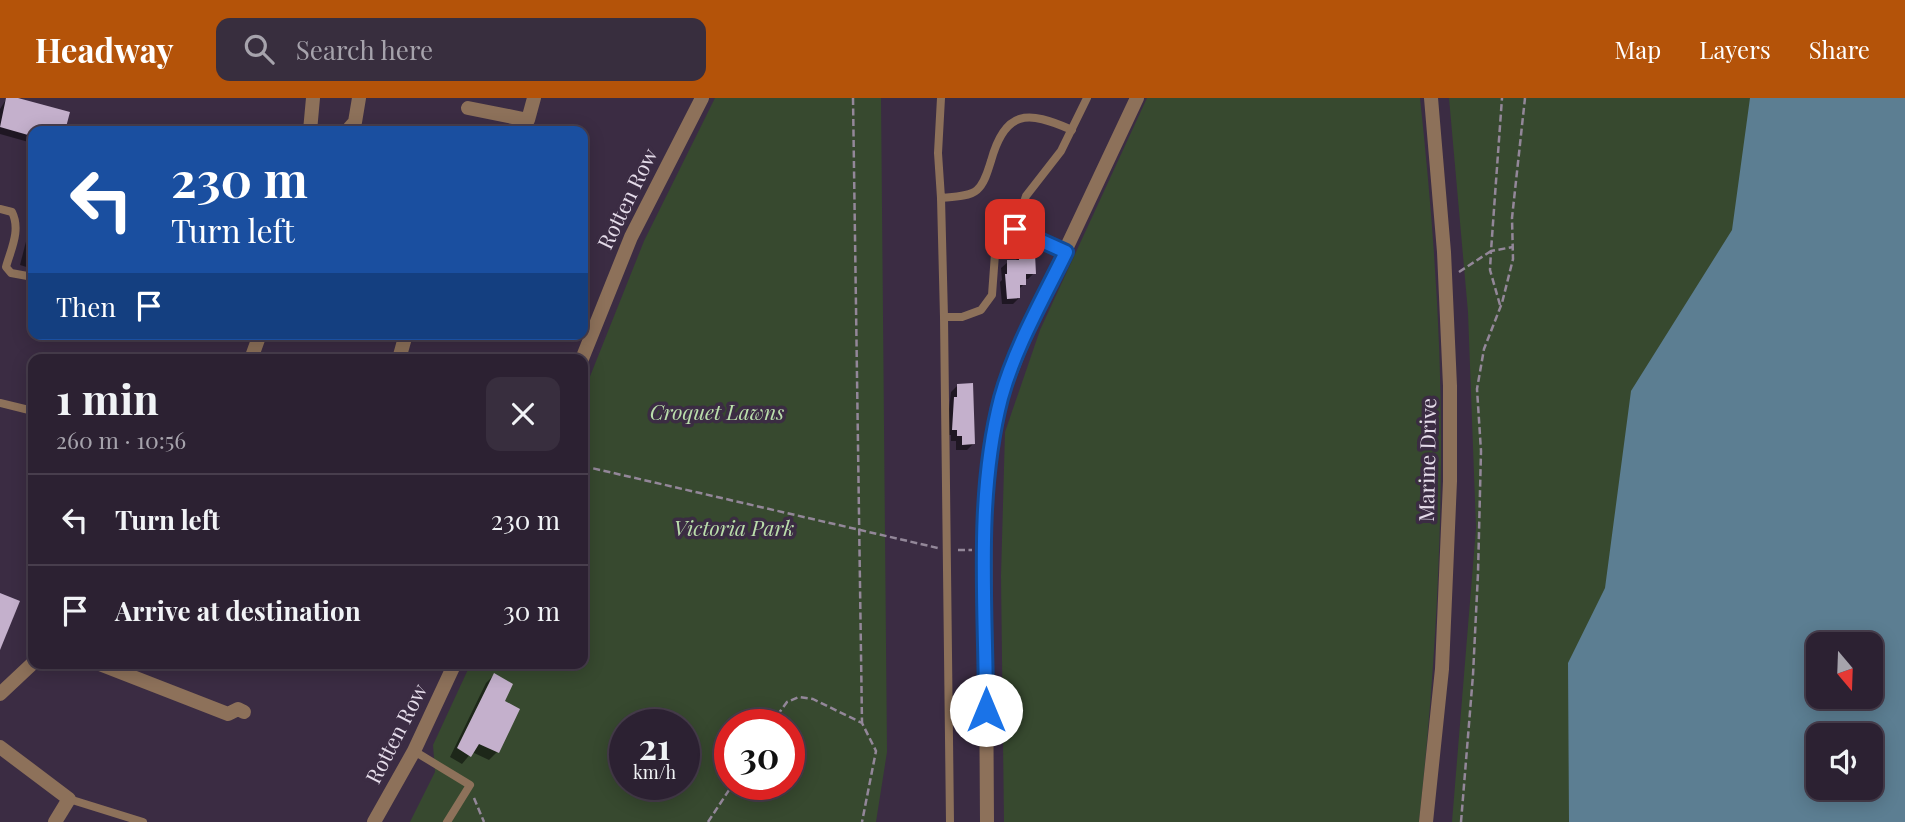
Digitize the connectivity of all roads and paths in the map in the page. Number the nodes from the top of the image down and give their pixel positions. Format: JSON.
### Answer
{"nodes":[{"id":1,"x":313,"y":98,"type":"edge"},
{"id":2,"x":359,"y":98,"type":"edge"},
{"id":3,"x":534,"y":98,"type":"edge"},
{"id":4,"x":702,"y":98,"type":"edge"},
{"id":5,"x":853,"y":98,"type":"edge"},
{"id":6,"x":942,"y":98,"type":"edge"},
{"id":7,"x":1087,"y":98,"type":"edge"},
{"id":8,"x":1137,"y":98,"type":"edge"},
{"id":9,"x":1431,"y":98,"type":"edge"},
{"id":10,"x":1502,"y":98,"type":"edge"},
{"id":11,"x":1525,"y":98,"type":"edge"},
{"id":12,"x":468,"y":108,"type":"dead end"},
{"id":13,"x":312,"y":126,"type":"edge"},
{"id":14,"x":351,"y":126,"type":"edge"},
{"id":15,"x":1072,"y":130,"type":"junction"},
{"id":16,"x":941,"y":198,"type":"junction"},
{"id":17,"x":0,"y":209,"type":"edge"},
{"id":18,"x":1015,"y":229,"type":"junction"},
{"id":19,"x":1513,"y":247,"type":"junction"},
{"id":20,"x":1491,"y":251,"type":"junction"},
{"id":21,"x":1066,"y":252,"type":"junction"},
{"id":22,"x":1456,"y":274,"type":"dead end"},
{"id":23,"x":28,"y":276,"type":"edge"},
{"id":24,"x":1500,"y":307,"type":"junction"},
{"id":25,"x":944,"y":317,"type":"junction"},
{"id":26,"x":584,"y":354,"type":"edge"},
{"id":27,"x":0,"y":403,"type":"edge"},
{"id":28,"x":28,"y":410,"type":"edge"},
{"id":29,"x":588,"y":467,"type":"edge"},
{"id":30,"x":860,"y":531,"type":"junction"},
{"id":31,"x":947,"y":550,"type":"junction"},
{"id":32,"x":985,"y":550,"type":"junction"},
{"id":33,"x":28,"y":668,"type":"edge"},
{"id":34,"x":112,"y":669,"type":"edge"},
{"id":35,"x":452,"y":669,"type":"edge"},
{"id":36,"x":0,"y":694,"type":"edge"},
{"id":37,"x":782,"y":709,"type":"edge"},
{"id":38,"x":244,"y":712,"type":"dead end"},
{"id":39,"x":862,"y":723,"type":"junction"},
{"id":40,"x":0,"y":747,"type":"edge"},
{"id":41,"x":414,"y":751,"type":"junction"},
{"id":42,"x":470,"y":785,"type":"junction"},
{"id":43,"x":69,"y":799,"type":"junction"},
{"id":44,"x":722,"y":800,"type":"edge"},
{"id":45,"x":481,"y":821,"type":"edge"},
{"id":46,"x":55,"y":822,"type":"edge"},
{"id":47,"x":143,"y":822,"type":"edge"},
{"id":48,"x":374,"y":822,"type":"edge"},
{"id":49,"x":447,"y":822,"type":"edge"},
{"id":50,"x":708,"y":822,"type":"edge"},
{"id":51,"x":862,"y":822,"type":"edge"},
{"id":52,"x":950,"y":822,"type":"edge"},
{"id":53,"x":987,"y":822,"type":"edge"},
{"id":54,"x":1426,"y":822,"type":"edge"},
{"id":55,"x":1461,"y":822,"type":"edge"}],
"edges":[{"from":1,"to":13,"type":"street"},
{"from":2,"to":14,"type":"street"},
{"from":3,"to":12,"type":"street"},
{"from":4,"to":26,"type":"street","name":"Rotten Row"},
{"from":5,"to":30,"type":"path"},
{"from":6,"to":16,"type":"lane"},
{"from":7,"to":15,"type":"lane"},
{"from":8,"to":21,"type":"street"},
{"from":9,"to":54,"type":"street","name":"Marine Drive"},
{"from":10,"to":20,"type":"path"},
{"from":11,"to":19,"type":"path"},
{"from":15,"to":16,"type":"lane"},
{"from":15,"to":18,"type":"lane"},
{"from":16,"to":25,"type":"lane"},
{"from":17,"to":23,"type":"lane"},
{"from":18,"to":21,"type":"lane"},
{"from":18,"to":25,"type":"lane"},
{"from":19,"to":20,"type":"path"},
{"from":19,"to":24,"type":"path"},
{"from":20,"to":22,"type":"path"},
{"from":20,"to":24,"type":"path"},
{"from":21,"to":32,"type":"street"},
{"from":24,"to":55,"type":"path"},
{"from":25,"to":31,"type":"lane"},
{"from":27,"to":28,"type":"lane"},
{"from":29,"to":30,"type":"path"},
{"from":30,"to":31,"type":"path"},
{"from":30,"to":39,"type":"path"},
{"from":31,"to":32,"type":"path"},
{"from":31,"to":52,"type":"lane"},
{"from":32,"to":53,"type":"street"},
{"from":33,"to":36,"type":"street"},
{"from":34,"to":38,"type":"street"},
{"from":35,"to":41,"type":"street","name":"Rotten Row"},
{"from":37,"to":39,"type":"path"},
{"from":39,"to":51,"type":"path"},
{"from":40,"to":43,"type":"street"},
{"from":41,"to":42,"type":"lane"},
{"from":41,"to":48,"type":"street","name":"Rotten Row"},
{"from":42,"to":45,"type":"path"},
{"from":42,"to":49,"type":"lane"},
{"from":43,"to":46,"type":"street"},
{"from":43,"to":47,"type":"lane"},
{"from":44,"to":50,"type":"path"}]}
